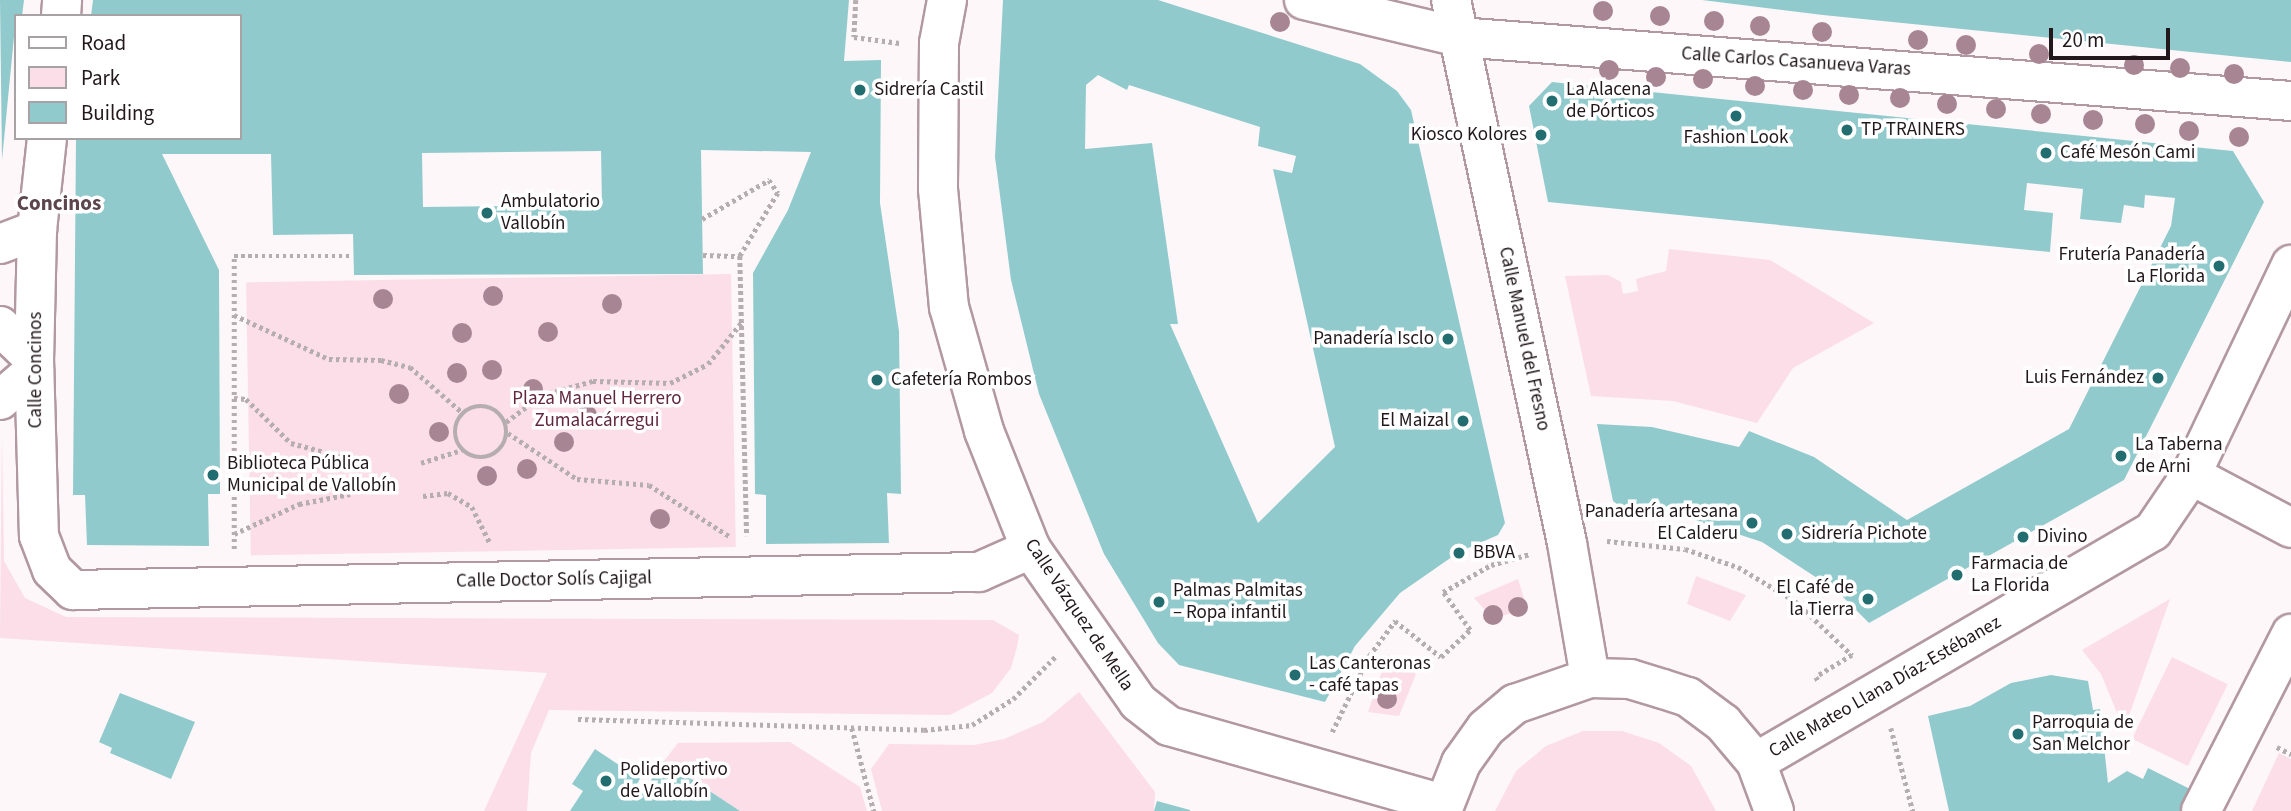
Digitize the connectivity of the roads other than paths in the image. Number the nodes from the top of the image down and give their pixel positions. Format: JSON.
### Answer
{"nodes":[{"id":1,"x":947,"y":0,"type":"edge"},
{"id":2,"x":1304,"y":0,"type":"edge"},
{"id":3,"x":1451,"y":0,"type":"edge"},
{"id":4,"x":1459,"y":37,"type":"junction"},
{"id":5,"x":2291,"y":101,"type":"edge"},
{"id":6,"x":47,"y":140,"type":"edge"},
{"id":7,"x":37,"y":230,"type":"junction"},
{"id":8,"x":0,"y":244,"type":"edge"},
{"id":9,"x":2291,"y":265,"type":"edge"},
{"id":10,"x":0,"y":326,"type":"edge"},
{"id":11,"x":34,"y":365,"type":"junction"},
{"id":12,"x":0,"y":400,"type":"edge"},
{"id":13,"x":2191,"y":475,"type":"junction"},
{"id":14,"x":2291,"y":528,"type":"edge"},
{"id":15,"x":1031,"y":549,"type":"junction"},
{"id":16,"x":73,"y":590,"type":"joint"},
{"id":17,"x":2291,"y":634,"type":"edge"},
{"id":18,"x":1590,"y":678,"type":"junction"},
{"id":19,"x":1756,"y":762,"type":"junction"},
{"id":20,"x":1443,"y":807,"type":"edge"},
{"id":21,"x":1774,"y":811,"type":"edge"},
{"id":22,"x":2201,"y":811,"type":"edge"}],
"edges":[{"from":1,"to":15,"type":"street","name":"Calle Vázquez de Mella"},
{"from":2,"to":4,"type":"street","name":"Calle Carlos Casanueva Varas"},
{"from":3,"to":4,"type":"street","name":"Calle Manuel del Fresno"},
{"from":4,"to":5,"type":"street","name":"Calle Carlos Casanueva Varas"},
{"from":4,"to":18,"type":"street","name":"Calle Manuel del Fresno"},
{"from":6,"to":7,"type":"street","name":"Calle Concinos"},
{"from":7,"to":8,"type":"street"},
{"from":7,"to":11,"type":"street","name":"Calle Concinos"},
{"from":9,"to":13,"type":"street","name":"Calle Mateo Llana Díaz-Estébanez"},
{"from":10,"to":11,"type":"street"},
{"from":11,"to":12,"type":"street"},
{"from":11,"to":16,"type":"street","name":"Calle Concinos"},
{"from":13,"to":14,"type":"street"},
{"from":13,"to":19,"type":"street","name":"Calle Mateo Llana Díaz-Estébanez"},
{"from":15,"to":16,"type":"street","name":"Calle Doctor Solís Cajigal"},
{"from":15,"to":20,"type":"street","name":"Calle Vázquez de Mella"},
{"from":17,"to":22,"type":"street"},
{"from":18,"to":19,"type":"street"},
{"from":18,"to":20,"type":"street"},
{"from":19,"to":21,"type":"street"}]}
